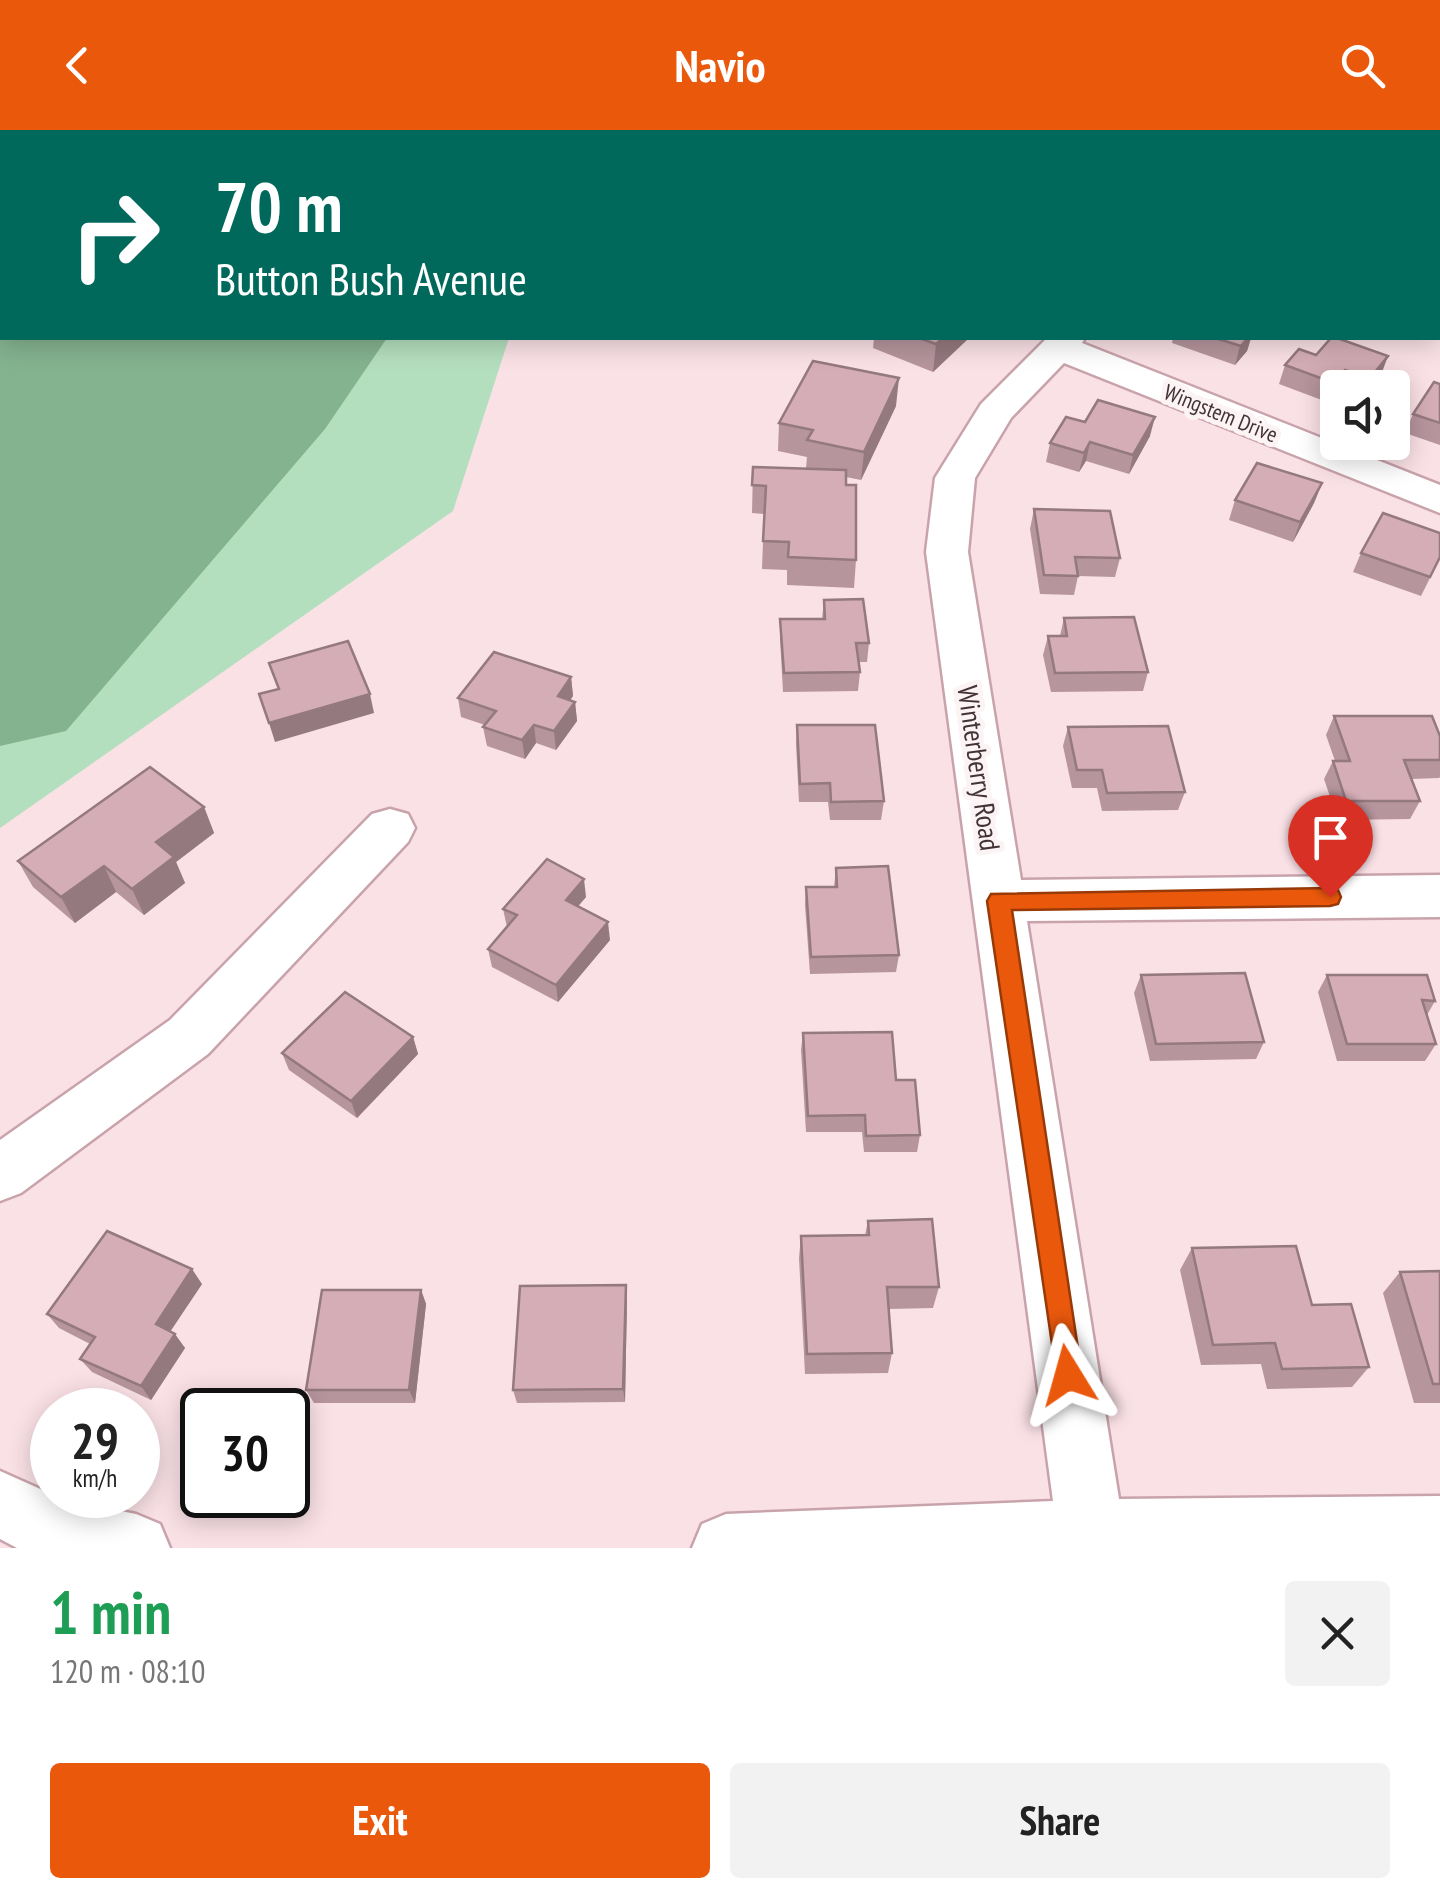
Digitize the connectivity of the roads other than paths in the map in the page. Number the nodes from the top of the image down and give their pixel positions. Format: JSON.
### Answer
{"nodes":[{"id":1,"x":1062,"y":342,"type":"edge"},
{"id":2,"x":1440,"y":500,"type":"edge"},
{"id":3,"x":390,"y":828,"type":"dead end"},
{"id":4,"x":1440,"y":896,"type":"edge"},
{"id":5,"x":999,"y":901,"type":"junction"},
{"id":6,"x":0,"y":1174,"type":"edge"},
{"id":7,"x":0,"y":1504,"type":"edge"},
{"id":8,"x":1440,"y":1530,"type":"edge"},
{"id":9,"x":1091,"y":1533,"type":"junction"},
{"id":10,"x":136,"y":1548,"type":"edge"},
{"id":11,"x":726,"y":1548,"type":"edge"}],
"edges":[{"from":1,"to":2,"type":"street","name":"Wingstem Drive"},
{"from":1,"to":5,"type":"street","name":"Winterberry Road"},
{"from":3,"to":6,"type":"street"},
{"from":4,"to":5,"type":"street"},
{"from":5,"to":9,"type":"street","name":"Winterberry Road"},
{"from":7,"to":10,"type":"street"},
{"from":8,"to":9,"type":"street"},
{"from":9,"to":11,"type":"street"}]}
